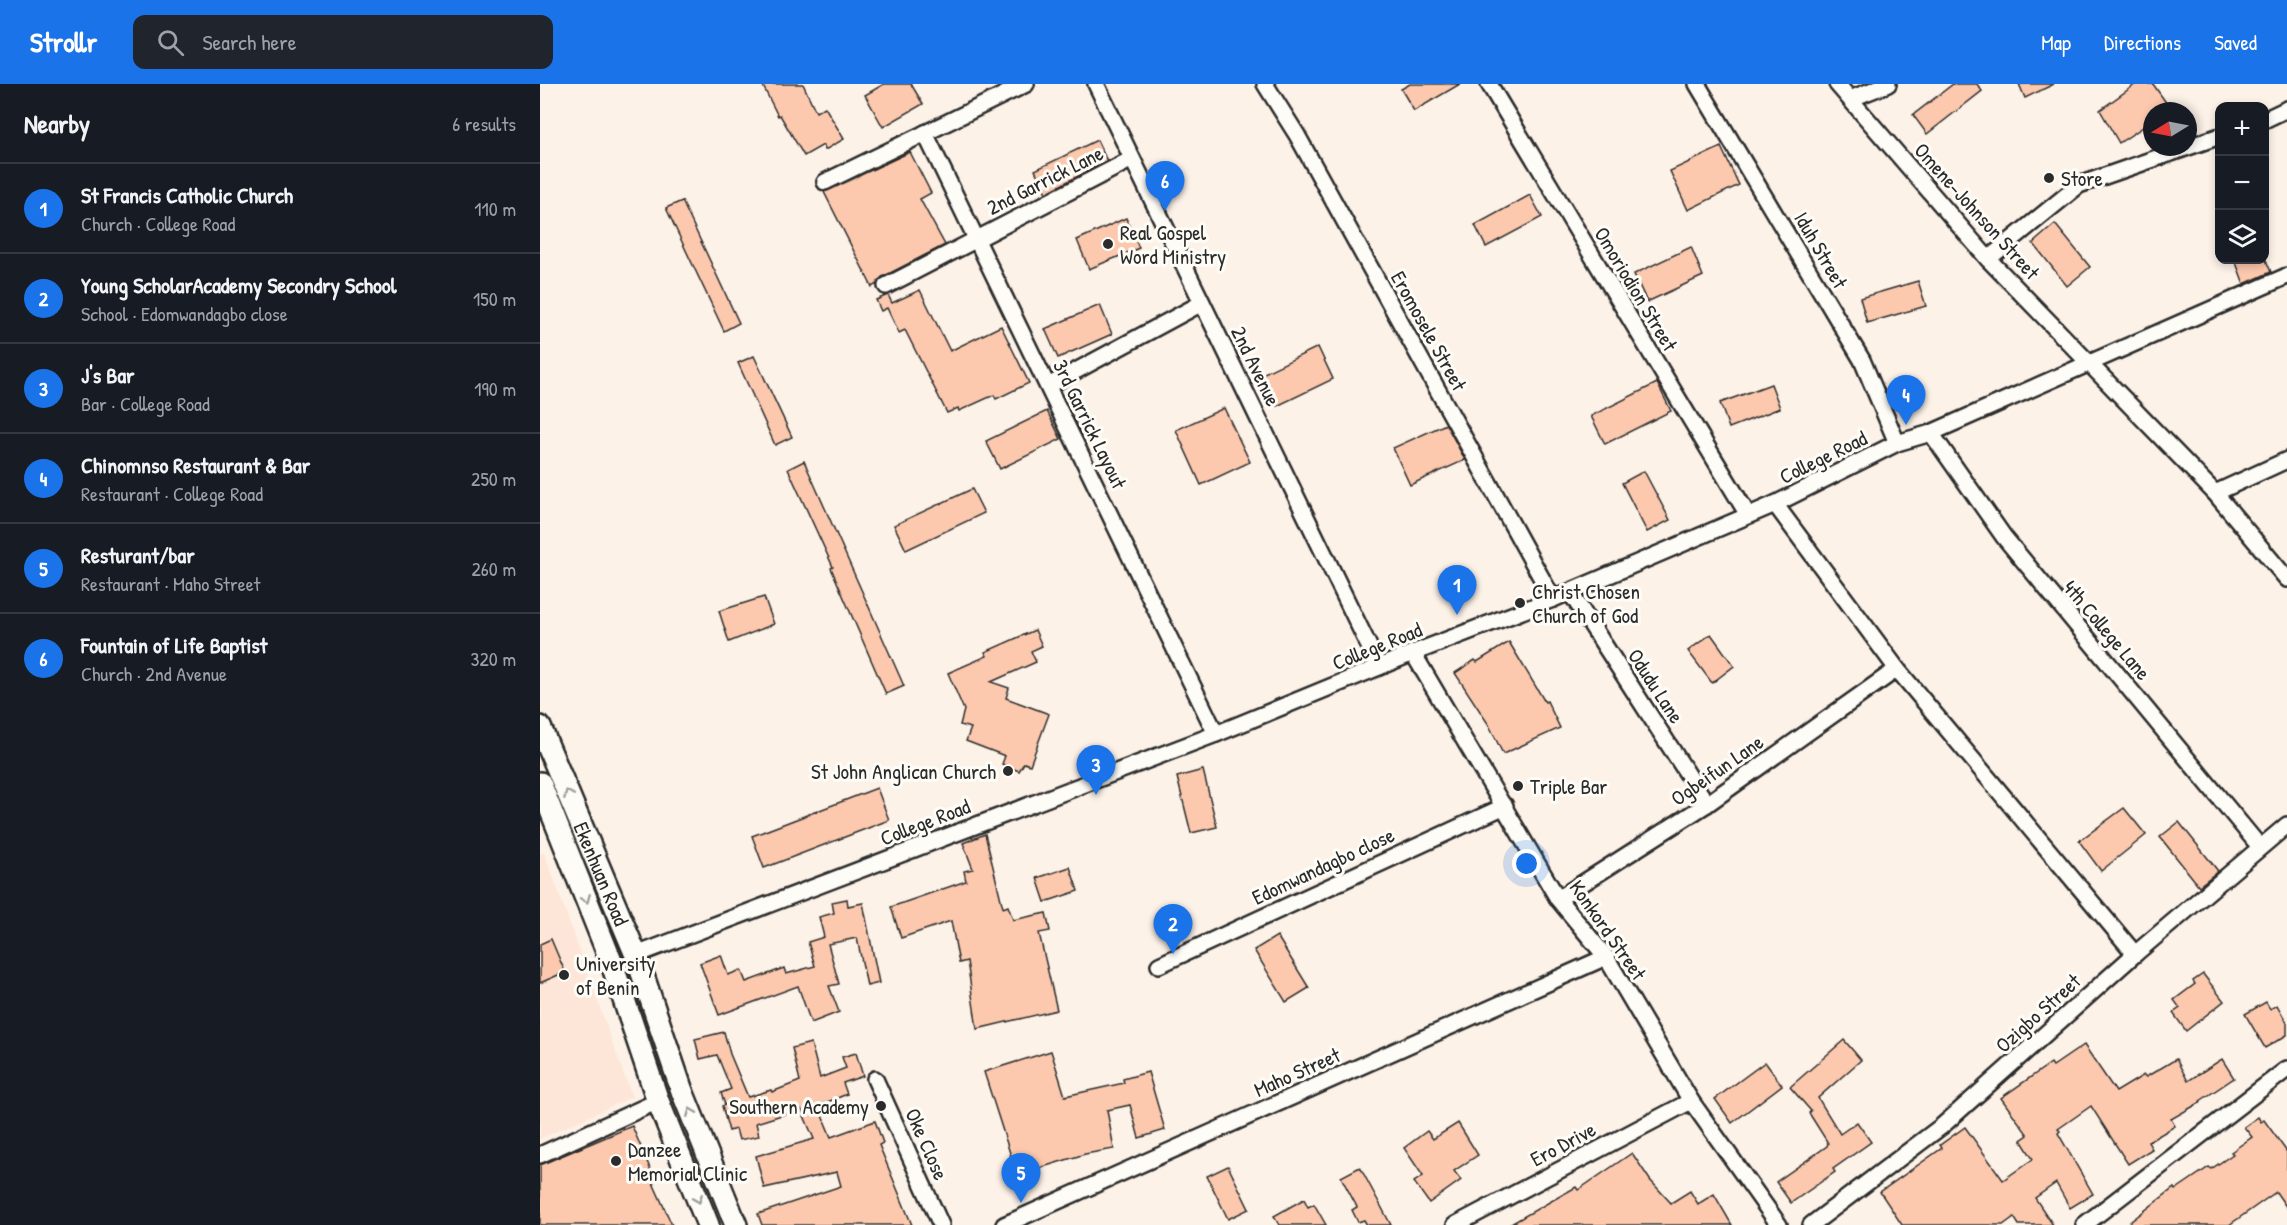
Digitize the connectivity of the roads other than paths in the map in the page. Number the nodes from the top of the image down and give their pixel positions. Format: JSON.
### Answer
{"nodes":[{"id":1,"x":1026,"y":84,"type":"edge"},
{"id":2,"x":1096,"y":84,"type":"edge"},
{"id":3,"x":1265,"y":84,"type":"edge"},
{"id":4,"x":1489,"y":84,"type":"edge"},
{"id":5,"x":1697,"y":84,"type":"edge"},
{"id":6,"x":1837,"y":84,"type":"edge"},
{"id":7,"x":1888,"y":84,"type":"edge"},
{"id":8,"x":1850,"y":99,"type":"junction"},
{"id":9,"x":2287,"y":109,"type":"edge"},
{"id":10,"x":2269,"y":118,"type":"edge"},
{"id":11,"x":925,"y":133,"type":"junction"},
{"id":12,"x":2215,"y":138,"type":"edge"},
{"id":13,"x":1132,"y":159,"type":"junction"},
{"id":14,"x":825,"y":182,"type":"dead end"},
{"id":15,"x":976,"y":239,"type":"junction"},
{"id":16,"x":1988,"y":259,"type":"junction"},
{"id":17,"x":2287,"y":276,"type":"edge"},
{"id":18,"x":886,"y":286,"type":"dead end"},
{"id":19,"x":1202,"y":303,"type":"junction"},
{"id":20,"x":2089,"y":362,"type":"junction"},
{"id":21,"x":1048,"y":386,"type":"junction"},
{"id":22,"x":1931,"y":433,"type":"junction"},
{"id":23,"x":1897,"y":443,"type":"junction"},
{"id":24,"x":2287,"y":460,"type":"edge"},
{"id":25,"x":2216,"y":492,"type":"junction"},
{"id":26,"x":1775,"y":504,"type":"junction"},
{"id":27,"x":1748,"y":515,"type":"junction"},
{"id":28,"x":2287,"y":579,"type":"edge"},
{"id":29,"x":1570,"y":592,"type":"junction"},
{"id":30,"x":1553,"y":599,"type":"junction"},
{"id":31,"x":1413,"y":653,"type":"junction"},
{"id":32,"x":1379,"y":667,"type":"junction"},
{"id":33,"x":1897,"y":669,"type":"junction"},
{"id":34,"x":540,"y":727,"type":"edge"},
{"id":35,"x":1216,"y":734,"type":"junction"},
{"id":36,"x":540,"y":783,"type":"edge"},
{"id":37,"x":1707,"y":804,"type":"junction"},
{"id":38,"x":1505,"y":806,"type":"junction"},
{"id":39,"x":2287,"y":825,"type":"edge"},
{"id":40,"x":2260,"y":847,"type":"junction"},
{"id":41,"x":1558,"y":899,"type":"junction"},
{"id":42,"x":2135,"y":954,"type":"junction"},
{"id":43,"x":636,"y":955,"type":"junction"},
{"id":44,"x":1606,"y":957,"type":"junction"},
{"id":45,"x":1159,"y":965,"type":"dead end"},
{"id":46,"x":2287,"y":1069,"type":"edge"},
{"id":47,"x":875,"y":1079,"type":"dead end"},
{"id":48,"x":658,"y":1101,"type":"junction"},
{"id":49,"x":1691,"y":1101,"type":"junction"},
{"id":50,"x":540,"y":1155,"type":"edge"},
{"id":51,"x":708,"y":1225,"type":"edge"},
{"id":52,"x":736,"y":1225,"type":"edge"},
{"id":53,"x":941,"y":1225,"type":"edge"},
{"id":54,"x":1004,"y":1225,"type":"edge"},
{"id":55,"x":1455,"y":1225,"type":"edge"},
{"id":56,"x":1779,"y":1225,"type":"edge"},
{"id":57,"x":1811,"y":1225,"type":"edge"},
{"id":58,"x":2084,"y":1225,"type":"edge"}],
"edges":[{"from":1,"to":11,"type":"street"},
{"from":2,"to":13,"type":"street","name":"2nd Avenue"},
{"from":3,"to":30,"type":"street","name":"Eromosele Street"},
{"from":4,"to":27,"type":"street","name":"Omoriodion Street"},
{"from":5,"to":23,"type":"street","name":"Iduh Street"},
{"from":6,"to":8,"type":"street","name":"Omene-Johnson Street"},
{"from":7,"to":8,"type":"street"},
{"from":8,"to":16,"type":"street","name":"Omene-Johnson Street"},
{"from":9,"to":10,"type":"street"},
{"from":11,"to":14,"type":"street"},
{"from":11,"to":15,"type":"street","name":"3rd Garrick Layout"},
{"from":12,"to":16,"type":"street"},
{"from":13,"to":15,"type":"street","name":"2nd Garrick Lane"},
{"from":13,"to":19,"type":"street","name":"2nd Avenue"},
{"from":15,"to":18,"type":"street","name":"2nd Garrick Lane"},
{"from":15,"to":21,"type":"street","name":"3rd Garrick Layout"},
{"from":16,"to":20,"type":"street","name":"Omene-Johnson Street"},
{"from":17,"to":20,"type":"street","name":"College Road"},
{"from":19,"to":21,"type":"street"},
{"from":19,"to":32,"type":"street","name":"2nd Avenue"},
{"from":20,"to":22,"type":"street","name":"College Road"},
{"from":20,"to":25,"type":"street","name":"Omene-Johnson Street"},
{"from":21,"to":35,"type":"street","name":"3rd Garrick Layout"},
{"from":22,"to":23,"type":"street","name":"College Road"},
{"from":22,"to":40,"type":"street","name":"4th College Lane"},
{"from":23,"to":26,"type":"street","name":"College Road"},
{"from":24,"to":25,"type":"street"},
{"from":25,"to":28,"type":"street","name":"Omene-Johnson Street"},
{"from":26,"to":27,"type":"street","name":"College Road"},
{"from":26,"to":33,"type":"street"},
{"from":27,"to":29,"type":"street","name":"College Road"},
{"from":29,"to":30,"type":"street","name":"College Road"},
{"from":29,"to":37,"type":"street","name":"Odudu Lane"},
{"from":30,"to":31,"type":"street","name":"College Road"},
{"from":31,"to":32,"type":"street","name":"College Road"},
{"from":31,"to":38,"type":"street","name":"Konkord Street"},
{"from":32,"to":35,"type":"street","name":"College Road"},
{"from":33,"to":37,"type":"street","name":"Ogbeifun Lane"},
{"from":33,"to":42,"type":"street"},
{"from":43,"to":34,"type":"main road","name":"Ekenhuan Road","one_way":true},
{"from":35,"to":43,"type":"street","name":"College Road"},
{"from":36,"to":48,"type":"main road","name":"Ekenhuan Road","one_way":true},
{"from":37,"to":41,"type":"street","name":"Ogbeifun Lane"},
{"from":38,"to":41,"type":"street","name":"Konkord Street"},
{"from":38,"to":45,"type":"street","name":"Edomwandagbo close"},
{"from":39,"to":40,"type":"street","name":"Ozigbo Street"},
{"from":40,"to":42,"type":"street","name":"Ozigbo Street"},
{"from":41,"to":44,"type":"street","name":"Konkord Street"},
{"from":42,"to":57,"type":"street","name":"Ozigbo Street"},
{"from":52,"to":43,"type":"main road","name":"Ekenhuan Road","one_way":true},
{"from":44,"to":49,"type":"street","name":"Konkord Street"},
{"from":44,"to":54,"type":"street","name":"Maho Street"},
{"from":46,"to":58,"type":"street"},
{"from":47,"to":53,"type":"street","name":"Oke Close"},
{"from":48,"to":50,"type":"street"},
{"from":48,"to":51,"type":"main road","name":"Ekenhuan Road","one_way":true},
{"from":49,"to":55,"type":"street","name":"Ero Drive"},
{"from":49,"to":56,"type":"street","name":"Konkord Street"}]}
